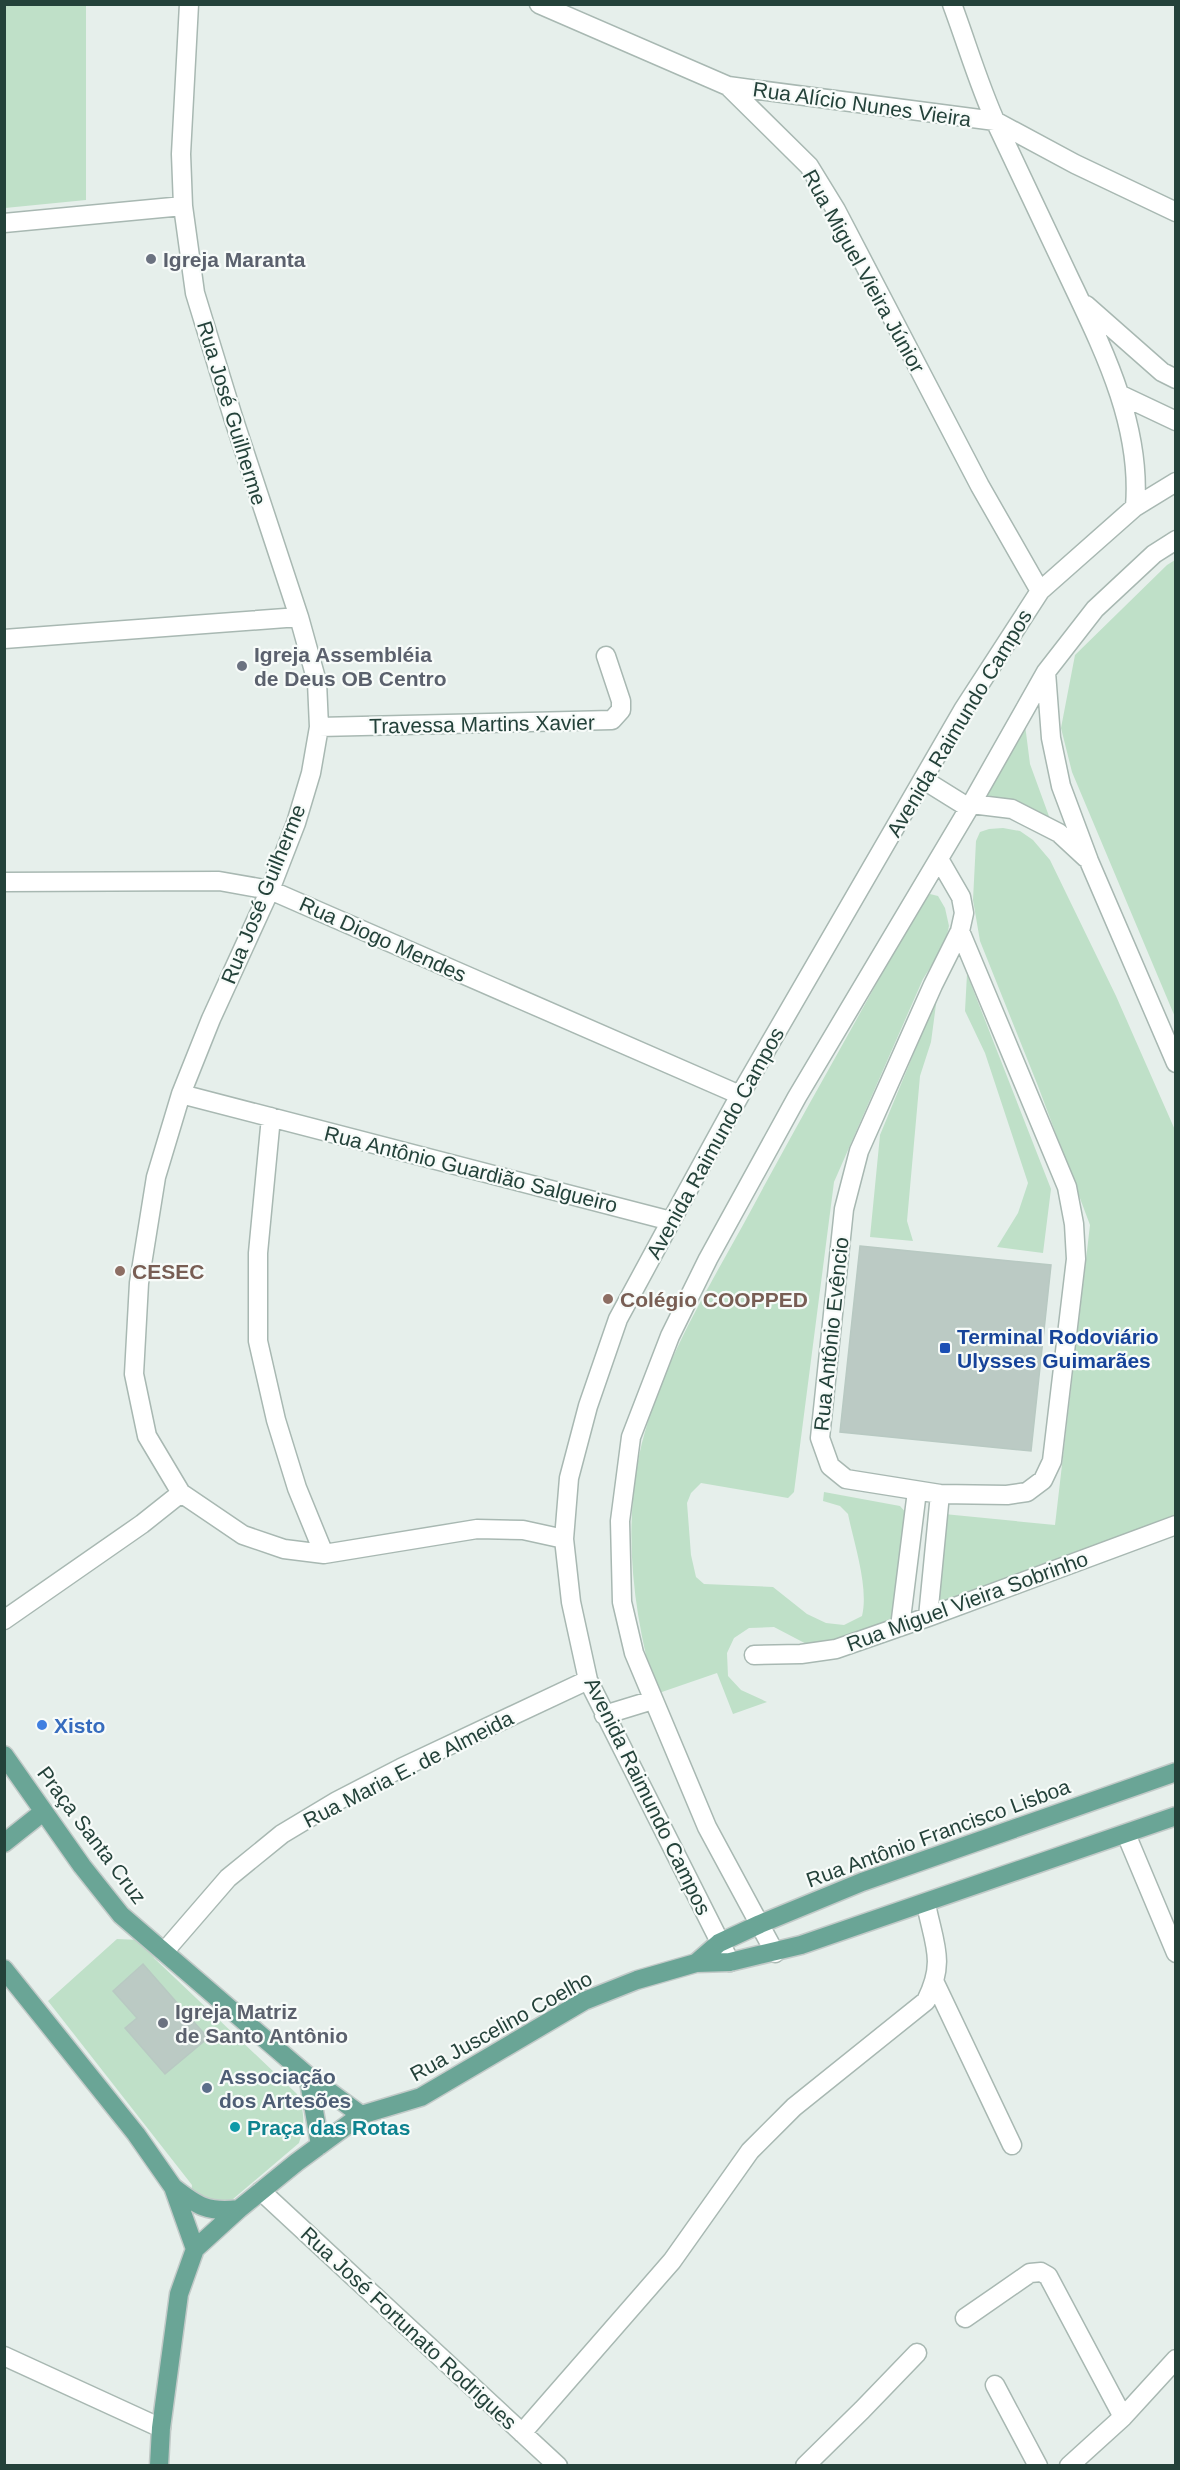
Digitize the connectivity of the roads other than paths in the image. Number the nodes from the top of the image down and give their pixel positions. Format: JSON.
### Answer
{"nodes":[{"id":1,"x":189,"y":4,"type":"edge"},
{"id":2,"x":539,"y":4,"type":"edge"},
{"id":3,"x":952,"y":4,"type":"edge"},
{"id":4,"x":728,"y":86,"type":"junction"},
{"id":5,"x":995,"y":121,"type":"junction"},
{"id":6,"x":183,"y":206,"type":"junction"},
{"id":7,"x":1176,"y":212,"type":"edge"},
{"id":8,"x":4,"y":223,"type":"edge"},
{"id":9,"x":1080,"y":300,"type":"junction"},
{"id":10,"x":1176,"y":379,"type":"edge"},
{"id":11,"x":1120,"y":395,"type":"junction"},
{"id":12,"x":1176,"y":421,"type":"edge"},
{"id":13,"x":1176,"y":482,"type":"edge"},
{"id":14,"x":1135,"y":507,"type":"junction"},
{"id":15,"x":1176,"y":540,"type":"edge"},
{"id":16,"x":1040,"y":591,"type":"junction"},
{"id":17,"x":299,"y":617,"type":"junction"},
{"id":18,"x":4,"y":639,"type":"edge"},
{"id":19,"x":606,"y":656,"type":"dead end"},
{"id":20,"x":1046,"y":672,"type":"junction"},
{"id":21,"x":319,"y":727,"type":"junction"},
{"id":22,"x":924,"y":780,"type":"junction"},
{"id":23,"x":970,"y":806,"type":"junction"},
{"id":24,"x":939,"y":859,"type":"junction"},
{"id":25,"x":1089,"y":861,"type":"junction"},
{"id":26,"x":4,"y":882,"type":"edge"},
{"id":27,"x":270,"y":890,"type":"junction"},
{"id":28,"x":960,"y":931,"type":"junction"},
{"id":29,"x":1176,"y":1063,"type":"edge"},
{"id":30,"x":181,"y":1094,"type":"junction"},
{"id":31,"x":740,"y":1095,"type":"junction"},
{"id":32,"x":271,"y":1118,"type":"junction"},
{"id":33,"x":671,"y":1221,"type":"junction"},
{"id":34,"x":917,"y":1491,"type":"junction"},
{"id":35,"x":181,"y":1493,"type":"junction"},
{"id":36,"x":940,"y":1494,"type":"junction"},
{"id":37,"x":1176,"y":1525,"type":"edge"},
{"id":38,"x":564,"y":1539,"type":"junction"},
{"id":39,"x":324,"y":1554,"type":"junction"},
{"id":40,"x":928,"y":1617,"type":"junction"},
{"id":41,"x":4,"y":1620,"type":"edge"},
{"id":42,"x":900,"y":1627,"type":"junction"},
{"id":43,"x":754,"y":1655,"type":"dead end"},
{"id":44,"x":588,"y":1680,"type":"junction"},
{"id":45,"x":653,"y":1700,"type":"junction"},
{"id":46,"x":604,"y":1715,"type":"junction"},
{"id":47,"x":4,"y":1755,"type":"edge"},
{"id":48,"x":1176,"y":1772,"type":"edge"},
{"id":49,"x":44,"y":1812,"type":"junction"},
{"id":50,"x":1176,"y":1816,"type":"edge"},
{"id":51,"x":1126,"y":1834,"type":"junction"},
{"id":52,"x":4,"y":1843,"type":"edge"},
{"id":53,"x":926,"y":1904,"type":"junction"},
{"id":54,"x":760,"y":1924,"type":"junction"},
{"id":55,"x":719,"y":1943,"type":"junction"},
{"id":56,"x":164,"y":1952,"type":"junction"},
{"id":57,"x":775,"y":1953,"type":"junction"},
{"id":58,"x":1176,"y":1953,"type":"edge"},
{"id":59,"x":730,"y":1962,"type":"junction"},
{"id":60,"x":696,"y":1963,"type":"junction"},
{"id":61,"x":5,"y":1970,"type":"edge"},
{"id":62,"x":935,"y":1983,"type":"junction"},
{"id":63,"x":308,"y":2076,"type":"junction"},
{"id":64,"x":361,"y":2115,"type":"junction"},
{"id":65,"x":321,"y":2145,"type":"junction"},
{"id":66,"x":1012,"y":2145,"type":"dead end"},
{"id":67,"x":173,"y":2187,"type":"junction"},
{"id":68,"x":261,"y":2191,"type":"junction"},
{"id":69,"x":239,"y":2209,"type":"junction"},
{"id":70,"x":195,"y":2249,"type":"junction"},
{"id":71,"x":966,"y":2318,"type":"dead end"},
{"id":72,"x":917,"y":2353,"type":"dead end"},
{"id":73,"x":4,"y":2356,"type":"edge"},
{"id":74,"x":1176,"y":2359,"type":"edge"},
{"id":75,"x":995,"y":2385,"type":"dead end"},
{"id":76,"x":1123,"y":2417,"type":"junction"},
{"id":77,"x":161,"y":2428,"type":"junction"},
{"id":78,"x":522,"y":2433,"type":"junction"},
{"id":79,"x":550,"y":2463,"type":"edge"},
{"id":80,"x":159,"y":2466,"type":"edge"},
{"id":81,"x":805,"y":2466,"type":"edge"},
{"id":82,"x":1038,"y":2466,"type":"edge"},
{"id":83,"x":1069,"y":2466,"type":"edge"}],
"edges":[{"from":1,"to":6,"type":"street","name":"Rua José Guilherme"},
{"from":2,"to":4,"type":"street","name":"Rua Miguel Vieira Júnior"},
{"from":3,"to":5,"type":"street"},
{"from":4,"to":5,"type":"street","name":"Rua Alício Nunes Vieira"},
{"from":4,"to":16,"type":"street","name":"Rua Miguel Vieira Júnior"},
{"from":5,"to":7,"type":"street"},
{"from":5,"to":9,"type":"street"},
{"from":6,"to":8,"type":"street"},
{"from":6,"to":17,"type":"street","name":"Rua José Guilherme"},
{"from":9,"to":10,"type":"street"},
{"from":9,"to":11,"type":"street"},
{"from":11,"to":12,"type":"street"},
{"from":11,"to":14,"type":"street"},
{"from":13,"to":14,"type":"street","name":"Avenida Raimundo Campos"},
{"from":14,"to":16,"type":"street","name":"Avenida Raimundo Campos"},
{"from":15,"to":20,"type":"street","name":"Avenida Raimundo Campos"},
{"from":16,"to":22,"type":"street","name":"Avenida Raimundo Campos"},
{"from":17,"to":18,"type":"street"},
{"from":17,"to":21,"type":"street","name":"Rua José Guilherme"},
{"from":19,"to":21,"type":"street","name":"Travessa Martins Xavier"},
{"from":20,"to":23,"type":"street","name":"Avenida Raimundo Campos"},
{"from":20,"to":25,"type":"street"},
{"from":21,"to":27,"type":"street","name":"Rua José Guilherme"},
{"from":22,"to":23,"type":"street"},
{"from":22,"to":31,"type":"street","name":"Avenida Raimundo Campos"},
{"from":23,"to":24,"type":"street","name":"Avenida Raimundo Campos"},
{"from":23,"to":25,"type":"street"},
{"from":24,"to":28,"type":"street","name":"Rua Antônio Evêncio"},
{"from":24,"to":45,"type":"street","name":"Avenida Raimundo Campos"},
{"from":25,"to":29,"type":"street"},
{"from":26,"to":27,"type":"street","name":"Rua Diogo Mendes"},
{"from":27,"to":30,"type":"street","name":"Rua José Guilherme"},
{"from":27,"to":31,"type":"street","name":"Rua Diogo Mendes"},
{"from":28,"to":34,"type":"street","name":"Rua Antônio Evêncio"},
{"from":28,"to":36,"type":"street","name":"Rua Antônio Evêncio"},
{"from":30,"to":32,"type":"street","name":"Rua Antônio Guardião Salgueiro"},
{"from":30,"to":35,"type":"street","name":"Rua José Guilherme"},
{"from":31,"to":33,"type":"street","name":"Avenida Raimundo Campos"},
{"from":32,"to":33,"type":"street","name":"Rua Antônio Guardião Salgueiro"},
{"from":32,"to":39,"type":"street"},
{"from":33,"to":38,"type":"street","name":"Avenida Raimundo Campos"},
{"from":34,"to":36,"type":"street","name":"Rua Antônio Evêncio"},
{"from":34,"to":42,"type":"street"},
{"from":35,"to":39,"type":"street","name":"Rua José Guilherme"},
{"from":35,"to":41,"type":"street"},
{"from":36,"to":40,"type":"street"},
{"from":37,"to":40,"type":"street","name":"Rua Miguel Vieira Sobrinho"},
{"from":38,"to":39,"type":"street","name":"Rua José Guilherme"},
{"from":38,"to":44,"type":"street","name":"Avenida Raimundo Campos"},
{"from":40,"to":42,"type":"street","name":"Rua Miguel Vieira Sobrinho"},
{"from":42,"to":43,"type":"street","name":"Rua Miguel Vieira Sobrinho"},
{"from":44,"to":46,"type":"street","name":"Avenida Raimundo Campos"},
{"from":44,"to":56,"type":"street","name":"Rua Maria E. de Almeida"},
{"from":45,"to":46,"type":"street"},
{"from":45,"to":54,"type":"street","name":"Avenida Raimundo Campos"},
{"from":46,"to":55,"type":"street","name":"Avenida Raimundo Campos"},
{"from":47,"to":49,"type":"main road","name":"Praça Santa Cruz"},
{"from":48,"to":54,"type":"main road","name":"Rua Antônio Francisco Lisboa"},
{"from":49,"to":52,"type":"main road"},
{"from":49,"to":56,"type":"main road","name":"Praça Santa Cruz"},
{"from":50,"to":51,"type":"main road"},
{"from":51,"to":53,"type":"main road"},
{"from":51,"to":58,"type":"street"},
{"from":53,"to":57,"type":"main road"},
{"from":53,"to":62,"type":"street"},
{"from":54,"to":55,"type":"main road","name":"Rua Antônio Francisco Lisboa"},
{"from":54,"to":57,"type":"street","name":"Avenida Raimundo Campos"},
{"from":55,"to":59,"type":"street","name":"Avenida Raimundo Campos"},
{"from":55,"to":60,"type":"main road","name":"Rua Juscelino Coelho"},
{"from":56,"to":63,"type":"main road","name":"Praça Santa Cruz"},
{"from":57,"to":59,"type":"main road"},
{"from":59,"to":60,"type":"main road","name":"Rua Juscelino Coelho"},
{"from":60,"to":64,"type":"main road","name":"Rua Juscelino Coelho"},
{"from":61,"to":67,"type":"main road"},
{"from":62,"to":66,"type":"street"},
{"from":62,"to":78,"type":"street"},
{"from":63,"to":64,"type":"main road","name":"Praça Santa Cruz"},
{"from":63,"to":65,"type":"main road"},
{"from":64,"to":65,"type":"main road"},
{"from":65,"to":68,"type":"main road"},
{"from":67,"to":69,"type":"main road"},
{"from":67,"to":70,"type":"main road"},
{"from":68,"to":69,"type":"main road"},
{"from":68,"to":78,"type":"street","name":"Rua José Fortunato Rodrigues"},
{"from":69,"to":70,"type":"main road"},
{"from":70,"to":77,"type":"main road"},
{"from":71,"to":76,"type":"street"},
{"from":72,"to":81,"type":"street"},
{"from":73,"to":77,"type":"street"},
{"from":74,"to":76,"type":"street"},
{"from":75,"to":82,"type":"street"},
{"from":76,"to":83,"type":"street"},
{"from":77,"to":80,"type":"main road"},
{"from":78,"to":79,"type":"street","name":"Rua José Fortunato Rodrigues"}]}
